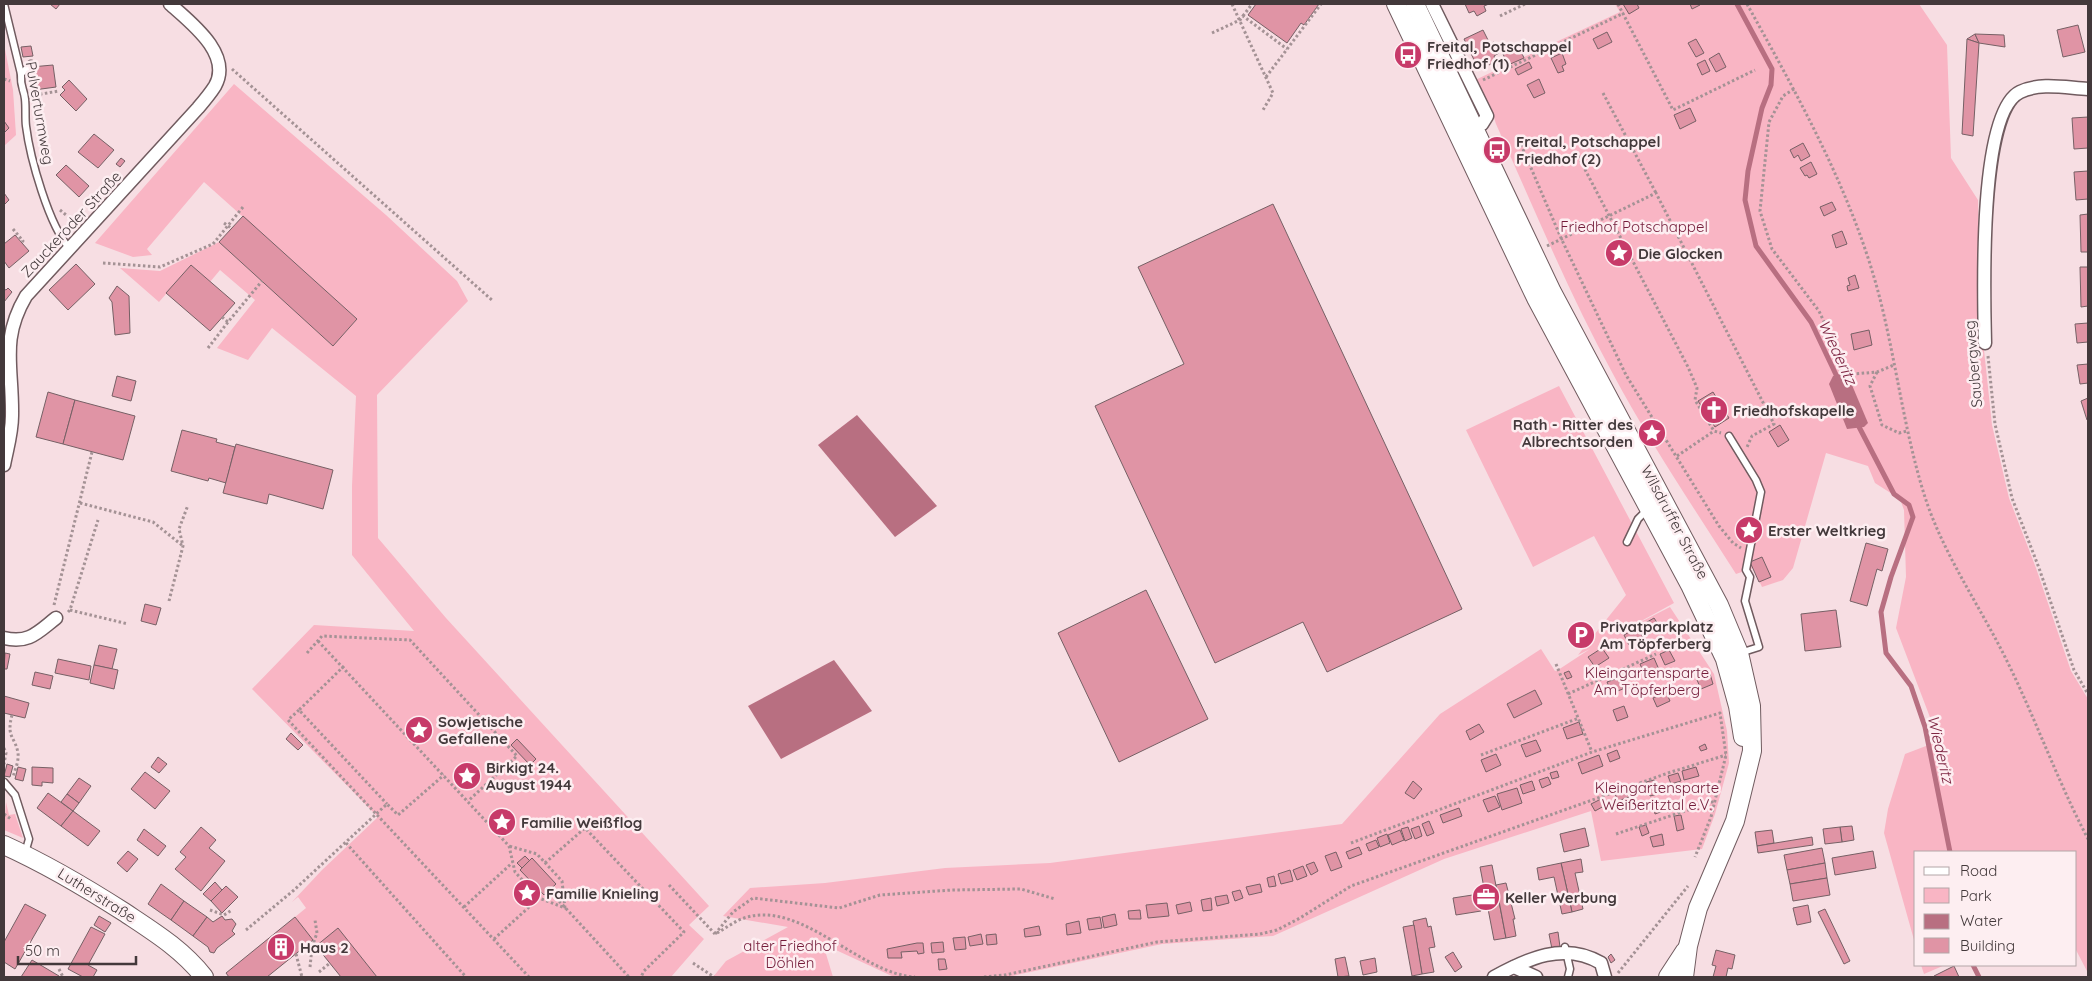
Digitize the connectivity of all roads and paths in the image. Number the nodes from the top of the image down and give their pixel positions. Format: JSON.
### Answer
{"nodes":[{"id":1,"x":4,"y":4,"type":"edge"},
{"id":2,"x":170,"y":4,"type":"edge"},
{"id":3,"x":1232,"y":4,"type":"edge"},
{"id":4,"x":1252,"y":4,"type":"edge"},
{"id":5,"x":1321,"y":4,"type":"edge"},
{"id":6,"x":1396,"y":4,"type":"edge"},
{"id":7,"x":1415,"y":4,"type":"edge"},
{"id":8,"x":1432,"y":4,"type":"edge"},
{"id":9,"x":1525,"y":4,"type":"edge"},
{"id":10,"x":1618,"y":4,"type":"edge"},
{"id":11,"x":1748,"y":4,"type":"edge"},
{"id":12,"x":1624,"y":13,"type":"junction"},
{"id":13,"x":1243,"y":16,"type":"junction"},
{"id":14,"x":1500,"y":16,"type":"dead end"},
{"id":15,"x":1240,"y":20,"type":"junction"},
{"id":16,"x":1212,"y":33,"type":"dead end"},
{"id":17,"x":1287,"y":49,"type":"junction"},
{"id":18,"x":31,"y":64,"type":"dead end"},
{"id":19,"x":230,"y":67,"type":"dead end"},
{"id":20,"x":1755,"y":70,"type":"dead end"},
{"id":21,"x":21,"y":74,"type":"junction"},
{"id":22,"x":1266,"y":77,"type":"junction"},
{"id":23,"x":1476,"y":83,"type":"dead end"},
{"id":24,"x":1794,"y":89,"type":"junction"},
{"id":25,"x":2088,"y":89,"type":"edge"},
{"id":26,"x":59,"y":91,"type":"dead end"},
{"id":27,"x":1603,"y":93,"type":"dead end"},
{"id":28,"x":30,"y":96,"type":"dead end"},
{"id":29,"x":1264,"y":110,"type":"dead end"},
{"id":30,"x":1466,"y":130,"type":"junction"},
{"id":31,"x":1519,"y":140,"type":"dead end"},
{"id":32,"x":1578,"y":156,"type":"dead end"},
{"id":33,"x":1656,"y":193,"type":"junction"},
{"id":34,"x":45,"y":197,"type":"junction"},
{"id":35,"x":243,"y":207,"type":"dead end"},
{"id":36,"x":1608,"y":216,"type":"junction"},
{"id":37,"x":85,"y":220,"type":"dead end"},
{"id":38,"x":224,"y":223,"type":"dead end"},
{"id":39,"x":230,"y":227,"type":"junction"},
{"id":40,"x":12,"y":229,"type":"dead end"},
{"id":41,"x":1561,"y":238,"type":"junction"},
{"id":42,"x":22,"y":242,"type":"dead end"},
{"id":43,"x":1550,"y":244,"type":"dead end"},
{"id":44,"x":71,"y":250,"type":"junction"},
{"id":45,"x":103,"y":263,"type":"dead end"},
{"id":46,"x":262,"y":281,"type":"dead end"},
{"id":47,"x":493,"y":301,"type":"dead end"},
{"id":48,"x":222,"y":317,"type":"dead end"},
{"id":49,"x":228,"y":322,"type":"junction"},
{"id":50,"x":4,"y":337,"type":"edge"},
{"id":51,"x":1985,"y":344,"type":"joint"},
{"id":52,"x":208,"y":348,"type":"dead end"},
{"id":53,"x":1894,"y":365,"type":"junction"},
{"id":54,"x":1877,"y":372,"type":"junction"},
{"id":55,"x":1714,"y":431,"type":"junction"},
{"id":56,"x":1908,"y":431,"type":"junction"},
{"id":57,"x":1730,"y":436,"type":"joint"},
{"id":58,"x":92,"y":452,"type":"dead end"},
{"id":59,"x":1741,"y":455,"type":"junction"},
{"id":60,"x":1676,"y":456,"type":"junction"},
{"id":61,"x":4,"y":465,"type":"edge"},
{"id":62,"x":1664,"y":501,"type":"junction"},
{"id":63,"x":80,"y":503,"type":"junction"},
{"id":64,"x":188,"y":505,"type":"dead end"},
{"id":65,"x":1648,"y":510,"type":"junction"},
{"id":66,"x":98,"y":520,"type":"dead end"},
{"id":67,"x":1627,"y":542,"type":"dead end"},
{"id":68,"x":183,"y":546,"type":"junction"},
{"id":69,"x":1750,"y":553,"type":"junction"},
{"id":70,"x":169,"y":601,"type":"dead end"},
{"id":71,"x":70,"y":610,"type":"junction"},
{"id":72,"x":52,"y":621,"type":"junction"},
{"id":73,"x":128,"y":624,"type":"dead end"},
{"id":74,"x":4,"y":638,"type":"edge"},
{"id":75,"x":318,"y":641,"type":"junction"},
{"id":76,"x":307,"y":653,"type":"dead end"},
{"id":77,"x":1656,"y":654,"type":"dead end"},
{"id":78,"x":1732,"y":656,"type":"junction"},
{"id":79,"x":1556,"y":664,"type":"dead end"},
{"id":80,"x":344,"y":666,"type":"junction"},
{"id":81,"x":2088,"y":693,"type":"edge"},
{"id":82,"x":1568,"y":694,"type":"junction"},
{"id":83,"x":299,"y":710,"type":"junction"},
{"id":84,"x":12,"y":715,"type":"dead end"},
{"id":85,"x":1579,"y":718,"type":"junction"},
{"id":86,"x":4,"y":748,"type":"edge"},
{"id":87,"x":1592,"y":752,"type":"junction"},
{"id":88,"x":1481,"y":755,"type":"dead end"},
{"id":89,"x":1726,"y":755,"type":"junction"},
{"id":90,"x":4,"y":764,"type":"edge"},
{"id":91,"x":16,"y":766,"type":"dead end"},
{"id":92,"x":444,"y":775,"type":"junction"},
{"id":93,"x":4,"y":782,"type":"edge"},
{"id":94,"x":1715,"y":800,"type":"junction"},
{"id":95,"x":468,"y":801,"type":"junction"},
{"id":96,"x":387,"y":804,"type":"junction"},
{"id":97,"x":377,"y":814,"type":"junction"},
{"id":98,"x":1616,"y":834,"type":"dead end"},
{"id":99,"x":2088,"y":839,"type":"edge"},
{"id":100,"x":346,"y":843,"type":"junction"},
{"id":101,"x":1351,"y":843,"type":"dead end"},
{"id":102,"x":4,"y":845,"type":"edge"},
{"id":103,"x":509,"y":846,"type":"junction"},
{"id":104,"x":24,"y":854,"type":"junction"},
{"id":105,"x":1695,"y":857,"type":"dead end"},
{"id":106,"x":513,"y":862,"type":"junction"},
{"id":107,"x":545,"y":863,"type":"junction"},
{"id":108,"x":1691,"y":882,"type":"dead end"},
{"id":109,"x":669,"y":885,"type":"dead end"},
{"id":110,"x":549,"y":890,"type":"dead end"},
{"id":111,"x":538,"y":898,"type":"junction"},
{"id":112,"x":1055,"y":899,"type":"dead end"},
{"id":113,"x":464,"y":907,"type":"junction"},
{"id":114,"x":565,"y":908,"type":"junction"},
{"id":115,"x":210,"y":910,"type":"dead end"},
{"id":116,"x":232,"y":910,"type":"dead end"},
{"id":117,"x":315,"y":920,"type":"dead end"},
{"id":118,"x":246,"y":930,"type":"dead end"},
{"id":119,"x":715,"y":934,"type":"junction"},
{"id":120,"x":494,"y":939,"type":"junction"},
{"id":121,"x":1688,"y":946,"type":"junction"},
{"id":122,"x":1566,"y":950,"type":"junction"},
{"id":123,"x":296,"y":954,"type":"dead end"},
{"id":124,"x":330,"y":963,"type":"dead end"},
{"id":125,"x":693,"y":963,"type":"dead end"},
{"id":126,"x":310,"y":967,"type":"dead end"},
{"id":127,"x":1514,"y":967,"type":"junction"},
{"id":128,"x":60,"y":969,"type":"dead end"},
{"id":129,"x":320,"y":972,"type":"dead end"},
{"id":130,"x":63,"y":977,"type":"edge"},
{"id":131,"x":204,"y":977,"type":"edge"},
{"id":132,"x":302,"y":977,"type":"edge"},
{"id":133,"x":466,"y":977,"type":"edge"},
{"id":134,"x":529,"y":977,"type":"edge"},
{"id":135,"x":629,"y":977,"type":"edge"},
{"id":136,"x":641,"y":977,"type":"edge"},
{"id":137,"x":714,"y":977,"type":"edge"},
{"id":138,"x":915,"y":977,"type":"edge"},
{"id":139,"x":984,"y":977,"type":"edge"},
{"id":140,"x":1494,"y":977,"type":"edge"},
{"id":141,"x":1536,"y":977,"type":"edge"},
{"id":142,"x":1568,"y":977,"type":"edge"},
{"id":143,"x":1605,"y":977,"type":"edge"},
{"id":144,"x":1615,"y":977,"type":"edge"},
{"id":145,"x":1668,"y":977,"type":"edge"},
{"id":146,"x":1684,"y":977,"type":"edge"}],
"edges":[{"from":1,"to":21,"type":"lane","name":"Pulverturmweg"},
{"from":2,"to":44,"type":"street","name":"Zauckeroder Straße"},
{"from":3,"to":15,"type":"path"},
{"from":4,"to":13,"type":"path"},
{"from":5,"to":17,"type":"path"},
{"from":6,"to":30,"type":"main road","name":"Wilsdruffer Straße"},
{"from":7,"to":30,"type":"main road","name":"Wilsdruffer Straße"},
{"from":8,"to":30,"type":"street"},
{"from":9,"to":14,"type":"path"},
{"from":10,"to":12,"type":"path"},
{"from":11,"to":24,"type":"path"},
{"from":12,"to":20,"type":"path"},
{"from":12,"to":23,"type":"path"},
{"from":13,"to":15,"type":"path"},
{"from":13,"to":17,"type":"path"},
{"from":15,"to":16,"type":"path"},
{"from":15,"to":22,"type":"path"},
{"from":17,"to":22,"type":"path"},
{"from":18,"to":21,"type":"lane"},
{"from":19,"to":47,"type":"path"},
{"from":21,"to":34,"type":"lane","name":"Pulverturmweg"},
{"from":22,"to":29,"type":"path"},
{"from":24,"to":53,"type":"path"},
{"from":24,"to":54,"type":"path"},
{"from":25,"to":51,"type":"street","name":"Saubergweg"},
{"from":26,"to":28,"type":"path"},
{"from":27,"to":33,"type":"path"},
{"from":30,"to":62,"type":"main road","name":"Wilsdruffer Straße"},
{"from":30,"to":65,"type":"main road","name":"Wilsdruffer Straße"},
{"from":31,"to":41,"type":"path"},
{"from":32,"to":36,"type":"path"},
{"from":33,"to":36,"type":"path"},
{"from":33,"to":59,"type":"path"},
{"from":34,"to":37,"type":"path"},
{"from":34,"to":44,"type":"lane","name":"Pulverturmweg"},
{"from":35,"to":39,"type":"path"},
{"from":36,"to":41,"type":"path"},
{"from":36,"to":55,"type":"path"},
{"from":38,"to":39,"type":"path"},
{"from":39,"to":45,"type":"path"},
{"from":40,"to":42,"type":"path"},
{"from":41,"to":43,"type":"path"},
{"from":41,"to":60,"type":"path"},
{"from":44,"to":50,"type":"street","name":"Zauckeroder Straße"},
{"from":46,"to":49,"type":"path"},
{"from":48,"to":49,"type":"path"},
{"from":49,"to":52,"type":"path"},
{"from":50,"to":61,"type":"street","name":"Zauckeroder Straße"},
{"from":51,"to":81,"type":"path","name":"Saubergweg"},
{"from":53,"to":54,"type":"path"},
{"from":53,"to":56,"type":"path"},
{"from":54,"to":56,"type":"path"},
{"from":55,"to":57,"type":"path"},
{"from":55,"to":60,"type":"path"},
{"from":56,"to":99,"type":"path"},
{"from":57,"to":59,"type":"lane"},
{"from":58,"to":63,"type":"path"},
{"from":59,"to":69,"type":"lane"},
{"from":60,"to":69,"type":"path"},
{"from":62,"to":65,"type":"lane"},
{"from":62,"to":78,"type":"main road","name":"Wilsdruffer Straße"},
{"from":63,"to":68,"type":"path"},
{"from":63,"to":72,"type":"path"},
{"from":64,"to":68,"type":"path"},
{"from":65,"to":67,"type":"lane"},
{"from":65,"to":78,"type":"main road","name":"Wilsdruffer Straße"},
{"from":66,"to":71,"type":"path"},
{"from":68,"to":70,"type":"path"},
{"from":69,"to":78,"type":"lane"},
{"from":71,"to":72,"type":"path"},
{"from":71,"to":73,"type":"path"},
{"from":72,"to":74,"type":"street"},
{"from":75,"to":76,"type":"path"},
{"from":75,"to":80,"type":"path"},
{"from":75,"to":95,"type":"path"},
{"from":77,"to":82,"type":"path"},
{"from":78,"to":121,"type":"main road","name":"Wilsdruffer Straße"},
{"from":79,"to":82,"type":"path"},
{"from":80,"to":83,"type":"path"},
{"from":80,"to":92,"type":"path"},
{"from":82,"to":85,"type":"path"},
{"from":83,"to":96,"type":"path"},
{"from":83,"to":97,"type":"path"},
{"from":84,"to":91,"type":"path"},
{"from":85,"to":87,"type":"path"},
{"from":85,"to":88,"type":"path"},
{"from":86,"to":90,"type":"path"},
{"from":87,"to":89,"type":"path"},
{"from":87,"to":101,"type":"path"},
{"from":89,"to":94,"type":"path"},
{"from":89,"to":139,"type":"path"},
{"from":92,"to":95,"type":"path"},
{"from":92,"to":96,"type":"path"},
{"from":93,"to":104,"type":"lane"},
{"from":94,"to":98,"type":"path"},
{"from":94,"to":105,"type":"path"},
{"from":95,"to":103,"type":"path"},
{"from":96,"to":97,"type":"path"},
{"from":97,"to":100,"type":"path"},
{"from":97,"to":113,"type":"path"},
{"from":100,"to":118,"type":"path"},
{"from":100,"to":133,"type":"path"},
{"from":102,"to":104,"type":"main road","name":"Lutherstraße"},
{"from":103,"to":106,"type":"path"},
{"from":103,"to":107,"type":"path"},
{"from":104,"to":131,"type":"main road","name":"Lutherstraße"},
{"from":106,"to":111,"type":"path"},
{"from":106,"to":113,"type":"path"},
{"from":107,"to":114,"type":"path"},
{"from":107,"to":136,"type":"path"},
{"from":108,"to":144,"type":"path"},
{"from":109,"to":119,"type":"path"},
{"from":110,"to":114,"type":"path"},
{"from":111,"to":114,"type":"path"},
{"from":111,"to":120,"type":"path"},
{"from":112,"to":119,"type":"path"},
{"from":113,"to":120,"type":"path"},
{"from":114,"to":135,"type":"path"},
{"from":115,"to":116,"type":"path"},
{"from":117,"to":126,"type":"path"},
{"from":119,"to":138,"type":"path"},
{"from":120,"to":134,"type":"path"},
{"from":121,"to":145,"type":"main road","name":"Wilsdruffer Straße"},
{"from":121,"to":146,"type":"main road","name":"Wilsdruffer Straße"},
{"from":122,"to":127,"type":"street"},
{"from":122,"to":142,"type":"lane"},
{"from":122,"to":143,"type":"street"},
{"from":123,"to":132,"type":"path"},
{"from":124,"to":129,"type":"path"},
{"from":125,"to":137,"type":"path"},
{"from":127,"to":140,"type":"street"},
{"from":127,"to":141,"type":"street"},
{"from":128,"to":130,"type":"path"}]}
